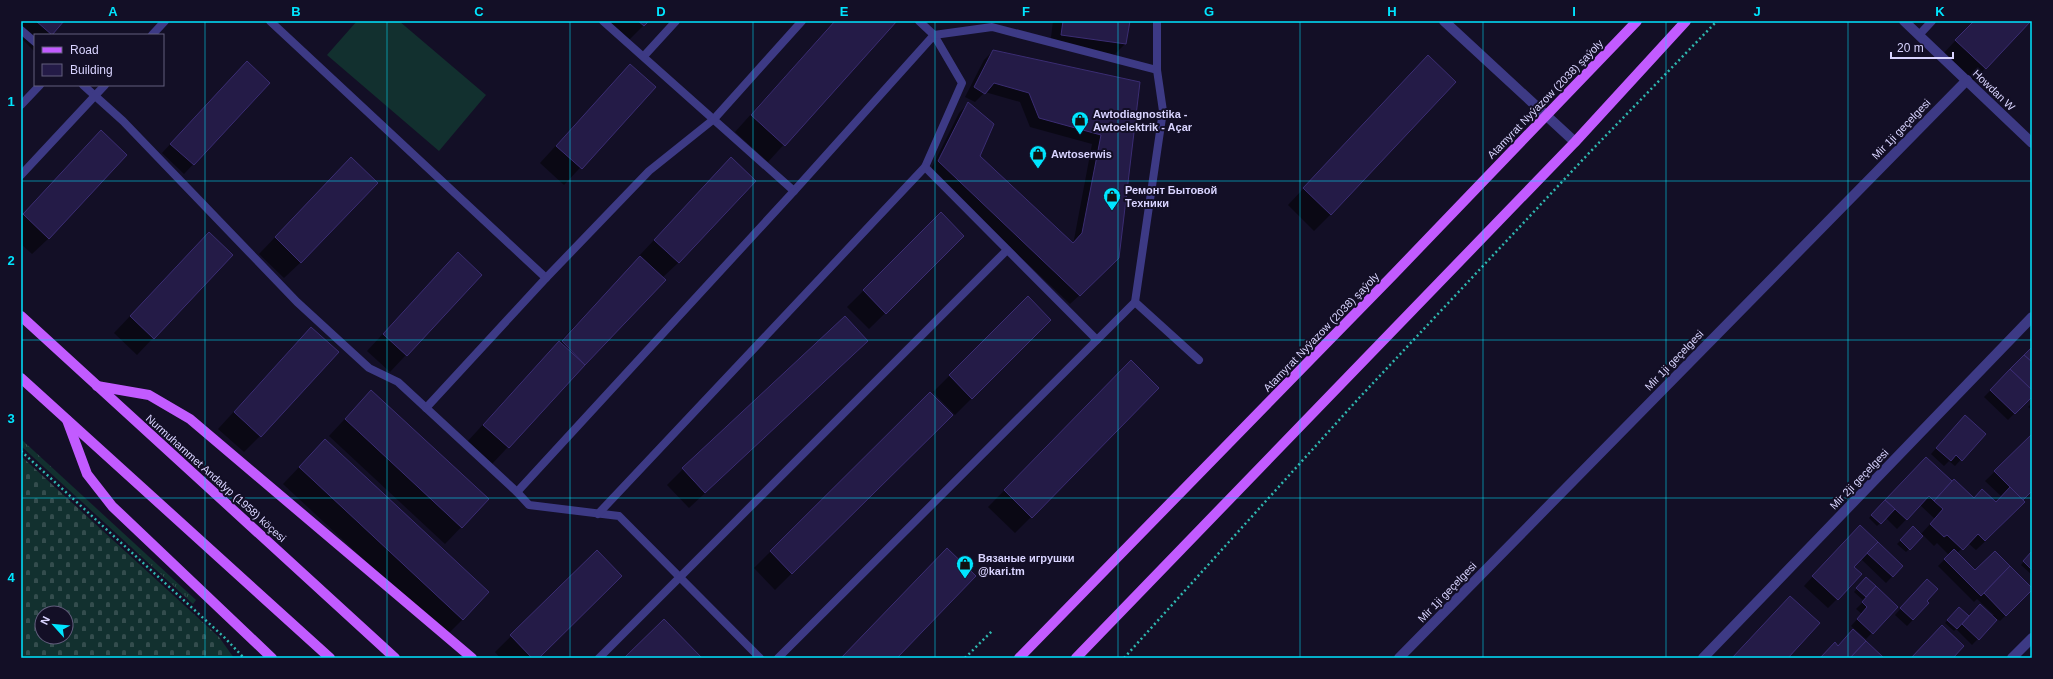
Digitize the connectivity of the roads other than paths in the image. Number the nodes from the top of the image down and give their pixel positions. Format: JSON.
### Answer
{"nodes":[{"id":1,"x":165,"y":21,"type":"edge"},
{"id":2,"x":270,"y":21,"type":"edge"},
{"id":3,"x":603,"y":21,"type":"edge"},
{"id":4,"x":676,"y":21,"type":"edge"},
{"id":5,"x":802,"y":21,"type":"edge"},
{"id":6,"x":920,"y":21,"type":"edge"},
{"id":7,"x":1157,"y":21,"type":"edge"},
{"id":8,"x":1444,"y":21,"type":"edge"},
{"id":9,"x":1637,"y":21,"type":"edge"},
{"id":10,"x":1686,"y":21,"type":"edge"},
{"id":11,"x":1904,"y":21,"type":"edge"},
{"id":12,"x":1932,"y":21,"type":"edge"},
{"id":13,"x":992,"y":24,"type":"edge"},
{"id":14,"x":21,"y":30,"type":"edge"},
{"id":15,"x":153,"y":34,"type":"edge"},
{"id":16,"x":934,"y":35,"type":"junction"},
{"id":17,"x":1919,"y":35,"type":"junction"},
{"id":18,"x":34,"y":41,"type":"edge"},
{"id":19,"x":644,"y":56,"type":"junction"},
{"id":20,"x":1157,"y":70,"type":"junction"},
{"id":21,"x":1967,"y":80,"type":"junction"},
{"id":22,"x":39,"y":86,"type":"edge"},
{"id":23,"x":84,"y":86,"type":"edge"},
{"id":24,"x":104,"y":86,"type":"edge"},
{"id":25,"x":95,"y":96,"type":"junction"},
{"id":26,"x":21,"y":105,"type":"edge"},
{"id":27,"x":1546,"y":116,"type":"junction"},
{"id":28,"x":714,"y":119,"type":"junction"},
{"id":29,"x":1575,"y":142,"type":"junction"},
{"id":30,"x":2032,"y":143,"type":"edge"},
{"id":31,"x":925,"y":167,"type":"junction"},
{"id":32,"x":21,"y":175,"type":"edge"},
{"id":33,"x":794,"y":191,"type":"junction"},
{"id":34,"x":1007,"y":250,"type":"junction"},
{"id":35,"x":546,"y":278,"type":"junction"},
{"id":36,"x":1136,"y":302,"type":"junction"},
{"id":37,"x":21,"y":316,"type":"edge"},
{"id":38,"x":2032,"y":317,"type":"edge"},
{"id":39,"x":1097,"y":340,"type":"junction"},
{"id":40,"x":1199,"y":360,"type":"dead end"},
{"id":41,"x":21,"y":378,"type":"edge"},
{"id":42,"x":97,"y":386,"type":"junction"},
{"id":43,"x":426,"y":408,"type":"junction"},
{"id":44,"x":66,"y":418,"type":"junction"},
{"id":45,"x":517,"y":492,"type":"junction"},
{"id":46,"x":598,"y":514,"type":"junction"},
{"id":47,"x":680,"y":576,"type":"junction"},
{"id":48,"x":2032,"y":638,"type":"edge"},
{"id":49,"x":272,"y":658,"type":"edge"},
{"id":50,"x":330,"y":658,"type":"edge"},
{"id":51,"x":395,"y":658,"type":"edge"},
{"id":52,"x":472,"y":658,"type":"edge"},
{"id":53,"x":598,"y":658,"type":"edge"},
{"id":54,"x":760,"y":658,"type":"edge"},
{"id":55,"x":778,"y":658,"type":"edge"},
{"id":56,"x":1019,"y":658,"type":"edge"},
{"id":57,"x":1076,"y":658,"type":"edge"},
{"id":58,"x":1399,"y":658,"type":"edge"},
{"id":59,"x":1703,"y":658,"type":"edge"},
{"id":60,"x":2012,"y":658,"type":"edge"}],
"edges":[{"from":1,"to":15,"type":"lane"},
{"from":2,"to":35,"type":"lane"},
{"from":3,"to":19,"type":"lane"},
{"from":4,"to":19,"type":"lane"},
{"from":5,"to":28,"type":"lane"},
{"from":6,"to":16,"type":"lane"},
{"from":7,"to":20,"type":"lane"},
{"from":8,"to":27,"type":"street"},
{"from":9,"to":27,"type":"main road","name":"Atamyrat Nyýazow (2038) şaýoly"},
{"from":10,"to":29,"type":"main road"},
{"from":11,"to":17,"type":"street","name":"Howdan W"},
{"from":12,"to":17,"type":"lane"},
{"from":13,"to":16,"type":"lane"},
{"from":13,"to":20,"type":"lane"},
{"from":14,"to":18,"type":"lane"},
{"from":16,"to":31,"type":"lane"},
{"from":16,"to":33,"type":"lane"},
{"from":17,"to":21,"type":"street","name":"Howdan W"},
{"from":19,"to":28,"type":"lane"},
{"from":20,"to":36,"type":"lane"},
{"from":21,"to":30,"type":"street","name":"Howdan W"},
{"from":21,"to":58,"type":"street","name":"Mir 1ji geçelgesi"},
{"from":22,"to":26,"type":"lane"},
{"from":23,"to":25,"type":"lane"},
{"from":24,"to":25,"type":"lane"},
{"from":25,"to":32,"type":"lane"},
{"from":25,"to":43,"type":"lane"},
{"from":27,"to":29,"type":"street"},
{"from":27,"to":56,"type":"main road","name":"Atamyrat Nyýazow (2038) şaýoly"},
{"from":28,"to":33,"type":"lane"},
{"from":28,"to":35,"type":"lane"},
{"from":29,"to":57,"type":"main road"},
{"from":31,"to":34,"type":"lane"},
{"from":31,"to":46,"type":"lane"},
{"from":33,"to":45,"type":"lane"},
{"from":34,"to":39,"type":"lane"},
{"from":34,"to":47,"type":"lane"},
{"from":35,"to":43,"type":"lane"},
{"from":36,"to":39,"type":"lane"},
{"from":36,"to":40,"type":"lane"},
{"from":37,"to":42,"type":"main road","name":"Nurmuhammet Andalyp (1958) köçesi"},
{"from":38,"to":59,"type":"street","name":"Mir 2ji geçelgesi"},
{"from":39,"to":55,"type":"lane"},
{"from":41,"to":44,"type":"main road"},
{"from":42,"to":51,"type":"main road","name":"Nurmuhammet Andalyp (1958) köçesi"},
{"from":42,"to":52,"type":"main road"},
{"from":43,"to":45,"type":"lane"},
{"from":44,"to":49,"type":"main road"},
{"from":44,"to":50,"type":"main road"},
{"from":45,"to":46,"type":"lane"},
{"from":46,"to":47,"type":"lane"},
{"from":47,"to":53,"type":"lane"},
{"from":47,"to":54,"type":"lane"},
{"from":48,"to":60,"type":"street"}]}
